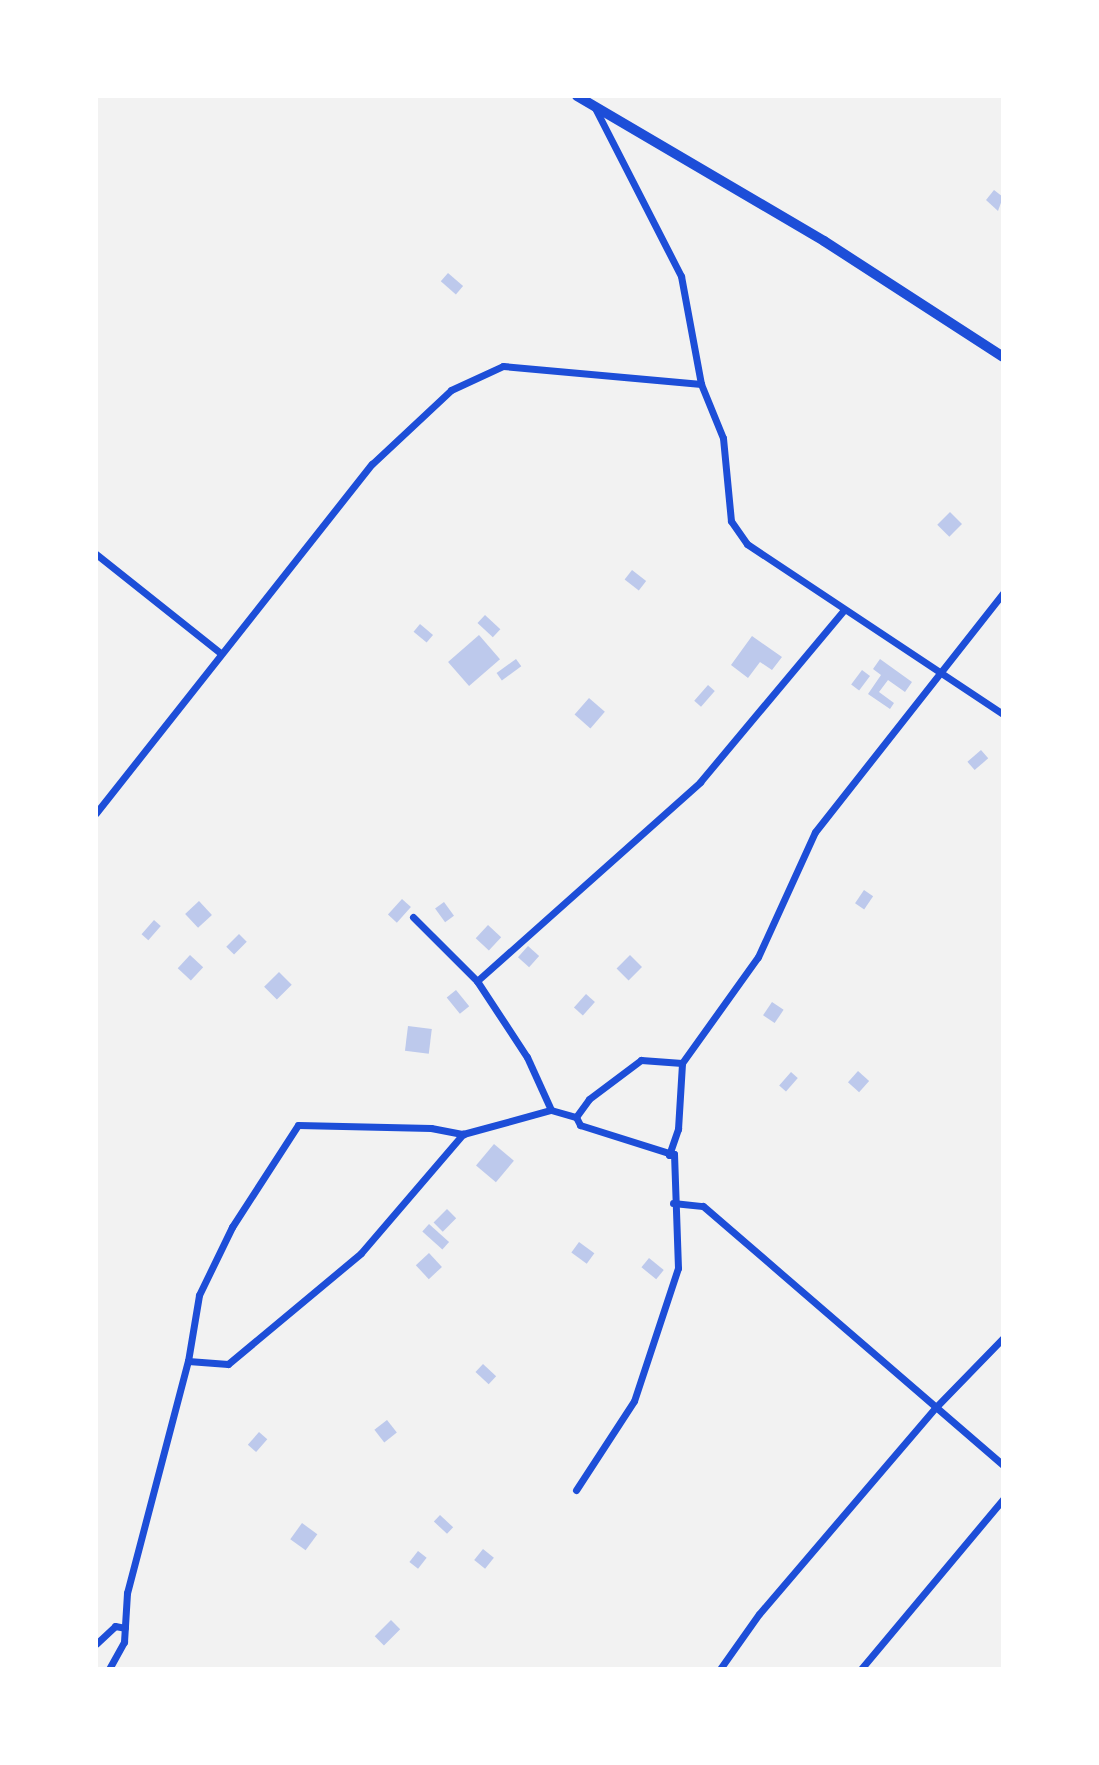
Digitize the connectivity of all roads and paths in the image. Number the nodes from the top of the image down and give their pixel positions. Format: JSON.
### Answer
{"nodes":[{"id":1,"x":577,"y":96,"type":"edge"},
{"id":2,"x":593,"y":105,"type":"junction"},
{"id":3,"x":1003,"y":357,"type":"edge"},
{"id":4,"x":701,"y":384,"type":"junction"},
{"id":5,"x":96,"y":554,"type":"edge"},
{"id":6,"x":1003,"y":593,"type":"edge"},
{"id":7,"x":844,"y":610,"type":"junction"},
{"id":8,"x":219,"y":652,"type":"junction"},
{"id":9,"x":942,"y":671,"type":"junction"},
{"id":10,"x":1003,"y":714,"type":"edge"},
{"id":11,"x":96,"y":813,"type":"edge"},
{"id":12,"x":413,"y":917,"type":"dead end"},
{"id":13,"x":477,"y":981,"type":"junction"},
{"id":14,"x":682,"y":1063,"type":"junction"},
{"id":15,"x":551,"y":1110,"type":"junction"},
{"id":16,"x":576,"y":1117,"type":"junction"},
{"id":17,"x":463,"y":1134,"type":"junction"},
{"id":18,"x":672,"y":1154,"type":"junction"},
{"id":19,"x":673,"y":1203,"type":"junction"},
{"id":20,"x":1003,"y":1338,"type":"edge"},
{"id":21,"x":188,"y":1361,"type":"junction"},
{"id":22,"x":936,"y":1407,"type":"junction"},
{"id":23,"x":1003,"y":1465,"type":"edge"},
{"id":24,"x":576,"y":1490,"type":"dead end"},
{"id":25,"x":1003,"y":1499,"type":"edge"},
{"id":26,"x":125,"y":1628,"type":"junction"},
{"id":27,"x":96,"y":1644,"type":"edge"},
{"id":28,"x":109,"y":1669,"type":"edge"},
{"id":29,"x":720,"y":1669,"type":"edge"},
{"id":30,"x":861,"y":1669,"type":"edge"}],
"edges":[{"from":1,"to":2,"type":"main road"},
{"from":2,"to":3,"type":"main road"},
{"from":2,"to":4,"type":"street"},
{"from":4,"to":7,"type":"street"},
{"from":4,"to":8,"type":"street"},
{"from":5,"to":8,"type":"street"},
{"from":6,"to":9,"type":"street"},
{"from":7,"to":9,"type":"street"},
{"from":7,"to":13,"type":"street"},
{"from":8,"to":11,"type":"street"},
{"from":9,"to":10,"type":"street"},
{"from":9,"to":14,"type":"street"},
{"from":12,"to":13,"type":"street"},
{"from":13,"to":15,"type":"street"},
{"from":14,"to":16,"type":"street"},
{"from":14,"to":18,"type":"street"},
{"from":15,"to":16,"type":"street"},
{"from":15,"to":17,"type":"street"},
{"from":16,"to":18,"type":"street"},
{"from":17,"to":21,"type":"street"},
{"from":17,"to":21,"type":"street"},
{"from":18,"to":19,"type":"street"},
{"from":19,"to":22,"type":"street"},
{"from":19,"to":24,"type":"street"},
{"from":20,"to":22,"type":"street"},
{"from":21,"to":26,"type":"street"},
{"from":22,"to":23,"type":"street"},
{"from":22,"to":29,"type":"street"},
{"from":25,"to":30,"type":"street"},
{"from":26,"to":27,"type":"street"},
{"from":26,"to":28,"type":"street"}]}
